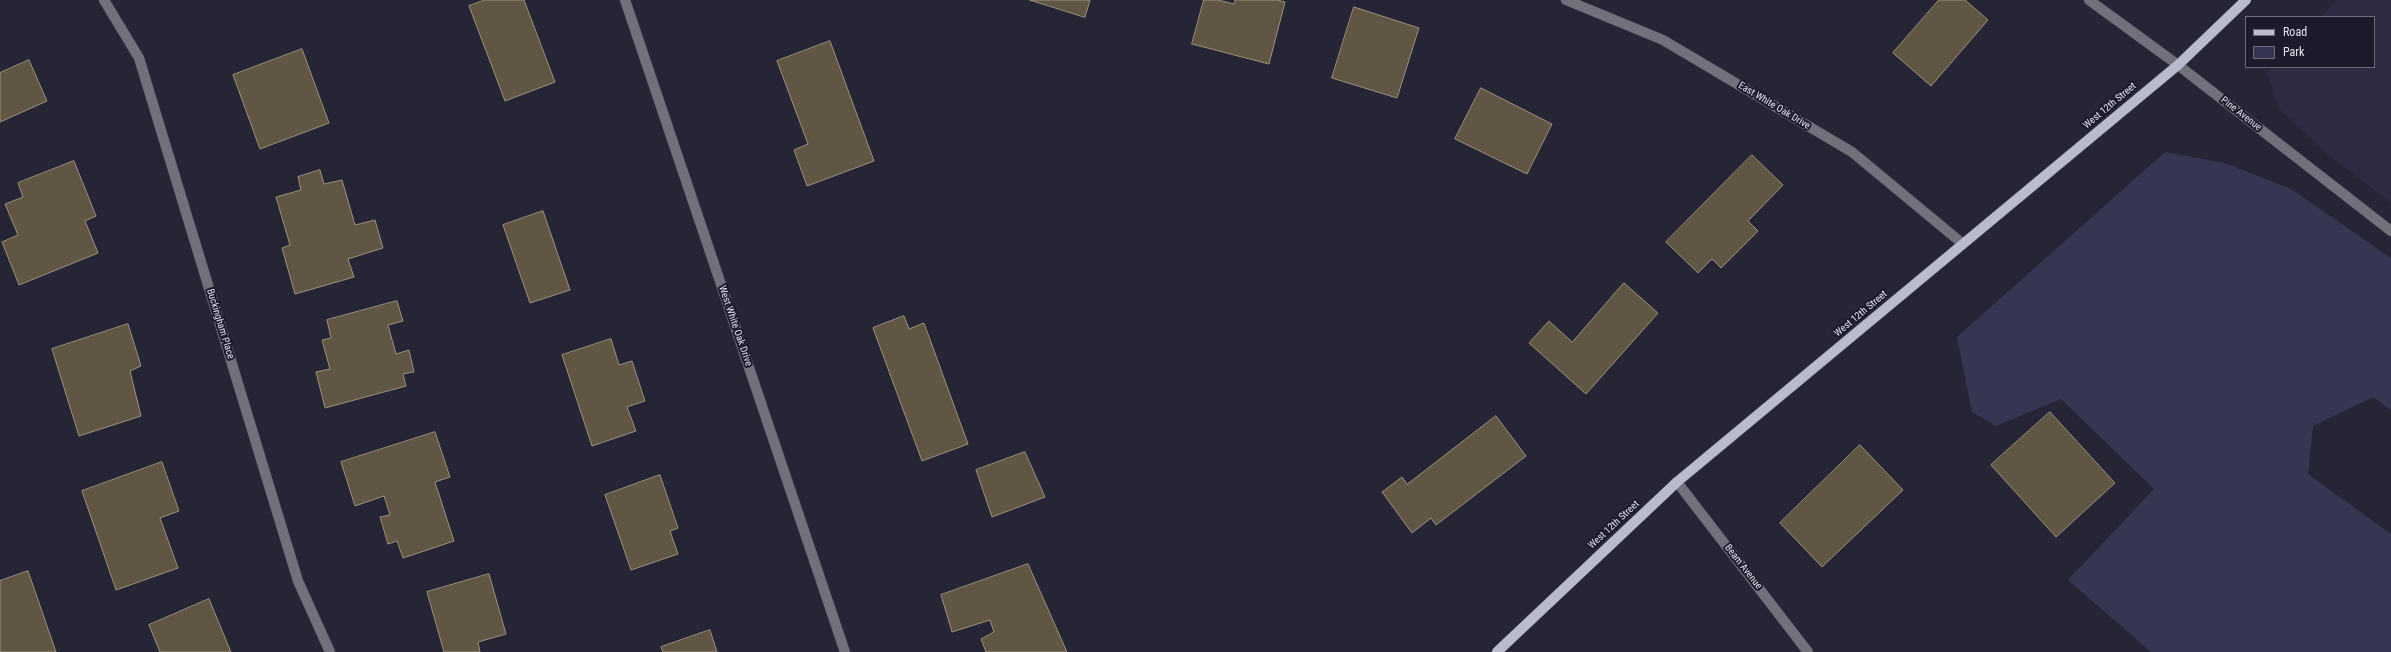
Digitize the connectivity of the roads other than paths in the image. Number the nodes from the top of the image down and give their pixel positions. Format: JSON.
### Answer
{"nodes":[{"id":1,"x":104,"y":0,"type":"edge"},
{"id":2,"x":625,"y":0,"type":"edge"},
{"id":3,"x":1566,"y":0,"type":"edge"},
{"id":4,"x":2089,"y":0,"type":"edge"},
{"id":5,"x":2246,"y":0,"type":"edge"},
{"id":6,"x":2178,"y":65,"type":"junction"},
{"id":7,"x":2391,"y":231,"type":"edge"},
{"id":8,"x":1963,"y":244,"type":"junction"},
{"id":9,"x":1677,"y":482,"type":"junction"},
{"id":10,"x":330,"y":652,"type":"edge"},
{"id":11,"x":845,"y":652,"type":"edge"},
{"id":12,"x":1496,"y":652,"type":"edge"},
{"id":13,"x":1808,"y":652,"type":"edge"}],
"edges":[{"from":1,"to":10,"type":"street","name":"Buckingham Place"},
{"from":2,"to":11,"type":"street","name":"West White Oak Drive"},
{"from":3,"to":8,"type":"street","name":"East White Oak Drive"},
{"from":4,"to":6,"type":"street","name":"Pine Avenue"},
{"from":5,"to":6,"type":"main road","name":"West 12th Street"},
{"from":6,"to":7,"type":"street","name":"Pine Avenue"},
{"from":6,"to":8,"type":"main road","name":"West 12th Street"},
{"from":8,"to":9,"type":"main road","name":"West 12th Street"},
{"from":9,"to":12,"type":"main road","name":"West 12th Street"},
{"from":9,"to":13,"type":"street","name":"Beam Avenue"}]}
